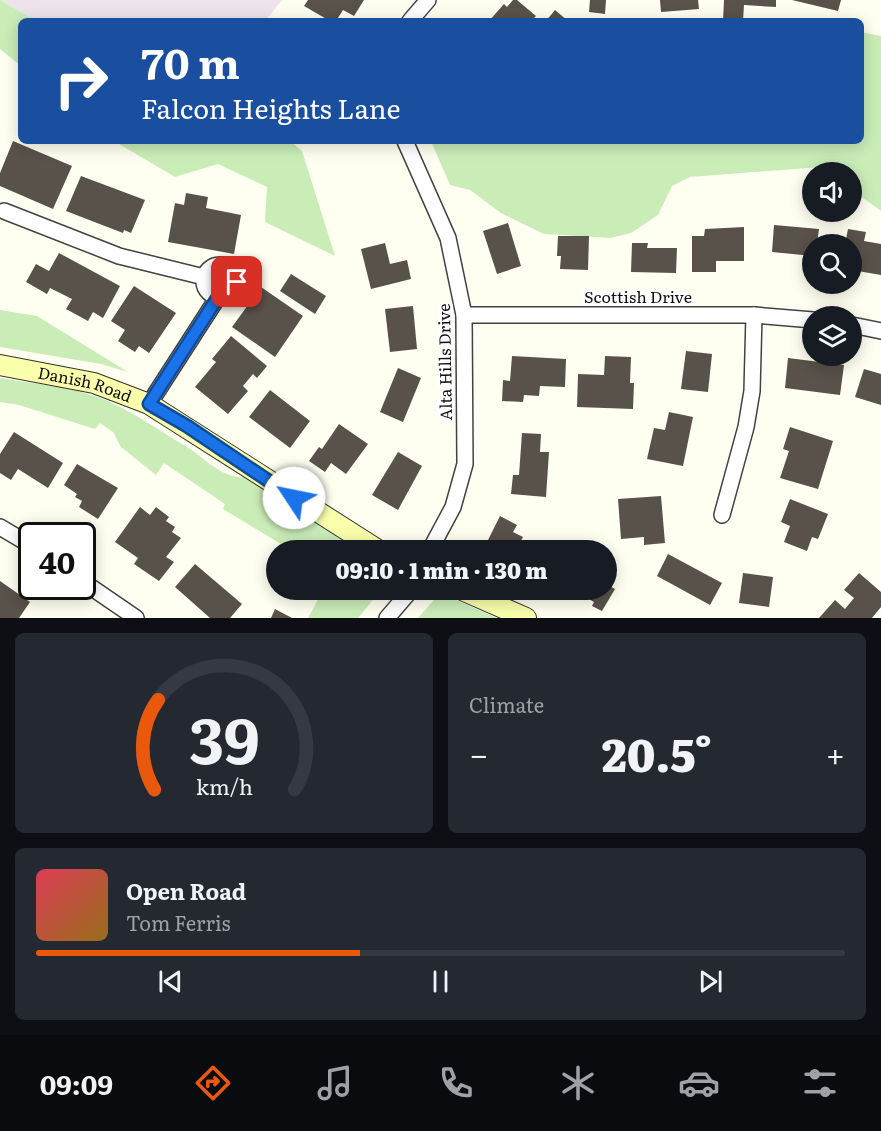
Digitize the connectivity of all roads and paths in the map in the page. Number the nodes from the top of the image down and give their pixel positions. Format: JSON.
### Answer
{"nodes":[{"id":1,"x":428,"y":0,"type":"edge"},
{"id":2,"x":413,"y":18,"type":"edge"},
{"id":3,"x":406,"y":144,"type":"edge"},
{"id":4,"x":4,"y":212,"type":"dead end"},
{"id":5,"x":204,"y":277,"type":"junction"},
{"id":6,"x":218,"y":297,"type":"junction"},
{"id":7,"x":464,"y":315,"type":"junction"},
{"id":8,"x":754,"y":315,"type":"junction"},
{"id":9,"x":802,"y":319,"type":"edge"},
{"id":10,"x":862,"y":327,"type":"edge"},
{"id":11,"x":881,"y":331,"type":"edge"},
{"id":12,"x":0,"y":365,"type":"edge"},
{"id":13,"x":149,"y":404,"type":"junction"},
{"id":14,"x":722,"y":515,"type":"dead end"},
{"id":15,"x":0,"y":527,"type":"edge"},
{"id":16,"x":18,"y":538,"type":"edge"},
{"id":17,"x":362,"y":540,"type":"edge"},
{"id":18,"x":435,"y":540,"type":"edge"},
{"id":19,"x":96,"y":591,"type":"edge"},
{"id":20,"x":402,"y":600,"type":"edge"},
{"id":21,"x":485,"y":600,"type":"edge"},
{"id":22,"x":136,"y":618,"type":"edge"},
{"id":23,"x":387,"y":618,"type":"edge"},
{"id":24,"x":526,"y":618,"type":"edge"}],
"edges":[{"from":1,"to":2,"type":"street"},
{"from":3,"to":7,"type":"street","name":"Alta Hills Drive"},
{"from":4,"to":5,"type":"street"},
{"from":5,"to":6,"type":"street"},
{"from":5,"to":6,"type":"street"},
{"from":6,"to":13,"type":"street"},
{"from":7,"to":8,"type":"street","name":"Scottish Drive"},
{"from":7,"to":18,"type":"street","name":"Alta Hills Drive"},
{"from":8,"to":9,"type":"street","name":"Scottish Drive"},
{"from":8,"to":14,"type":"street"},
{"from":10,"to":11,"type":"street"},
{"from":12,"to":13,"type":"street","name":"Danish Road"},
{"from":13,"to":17,"type":"street","name":"Danish Road"},
{"from":15,"to":16,"type":"street"},
{"from":19,"to":22,"type":"street"},
{"from":20,"to":23,"type":"street"},
{"from":21,"to":24,"type":"street"}]}
